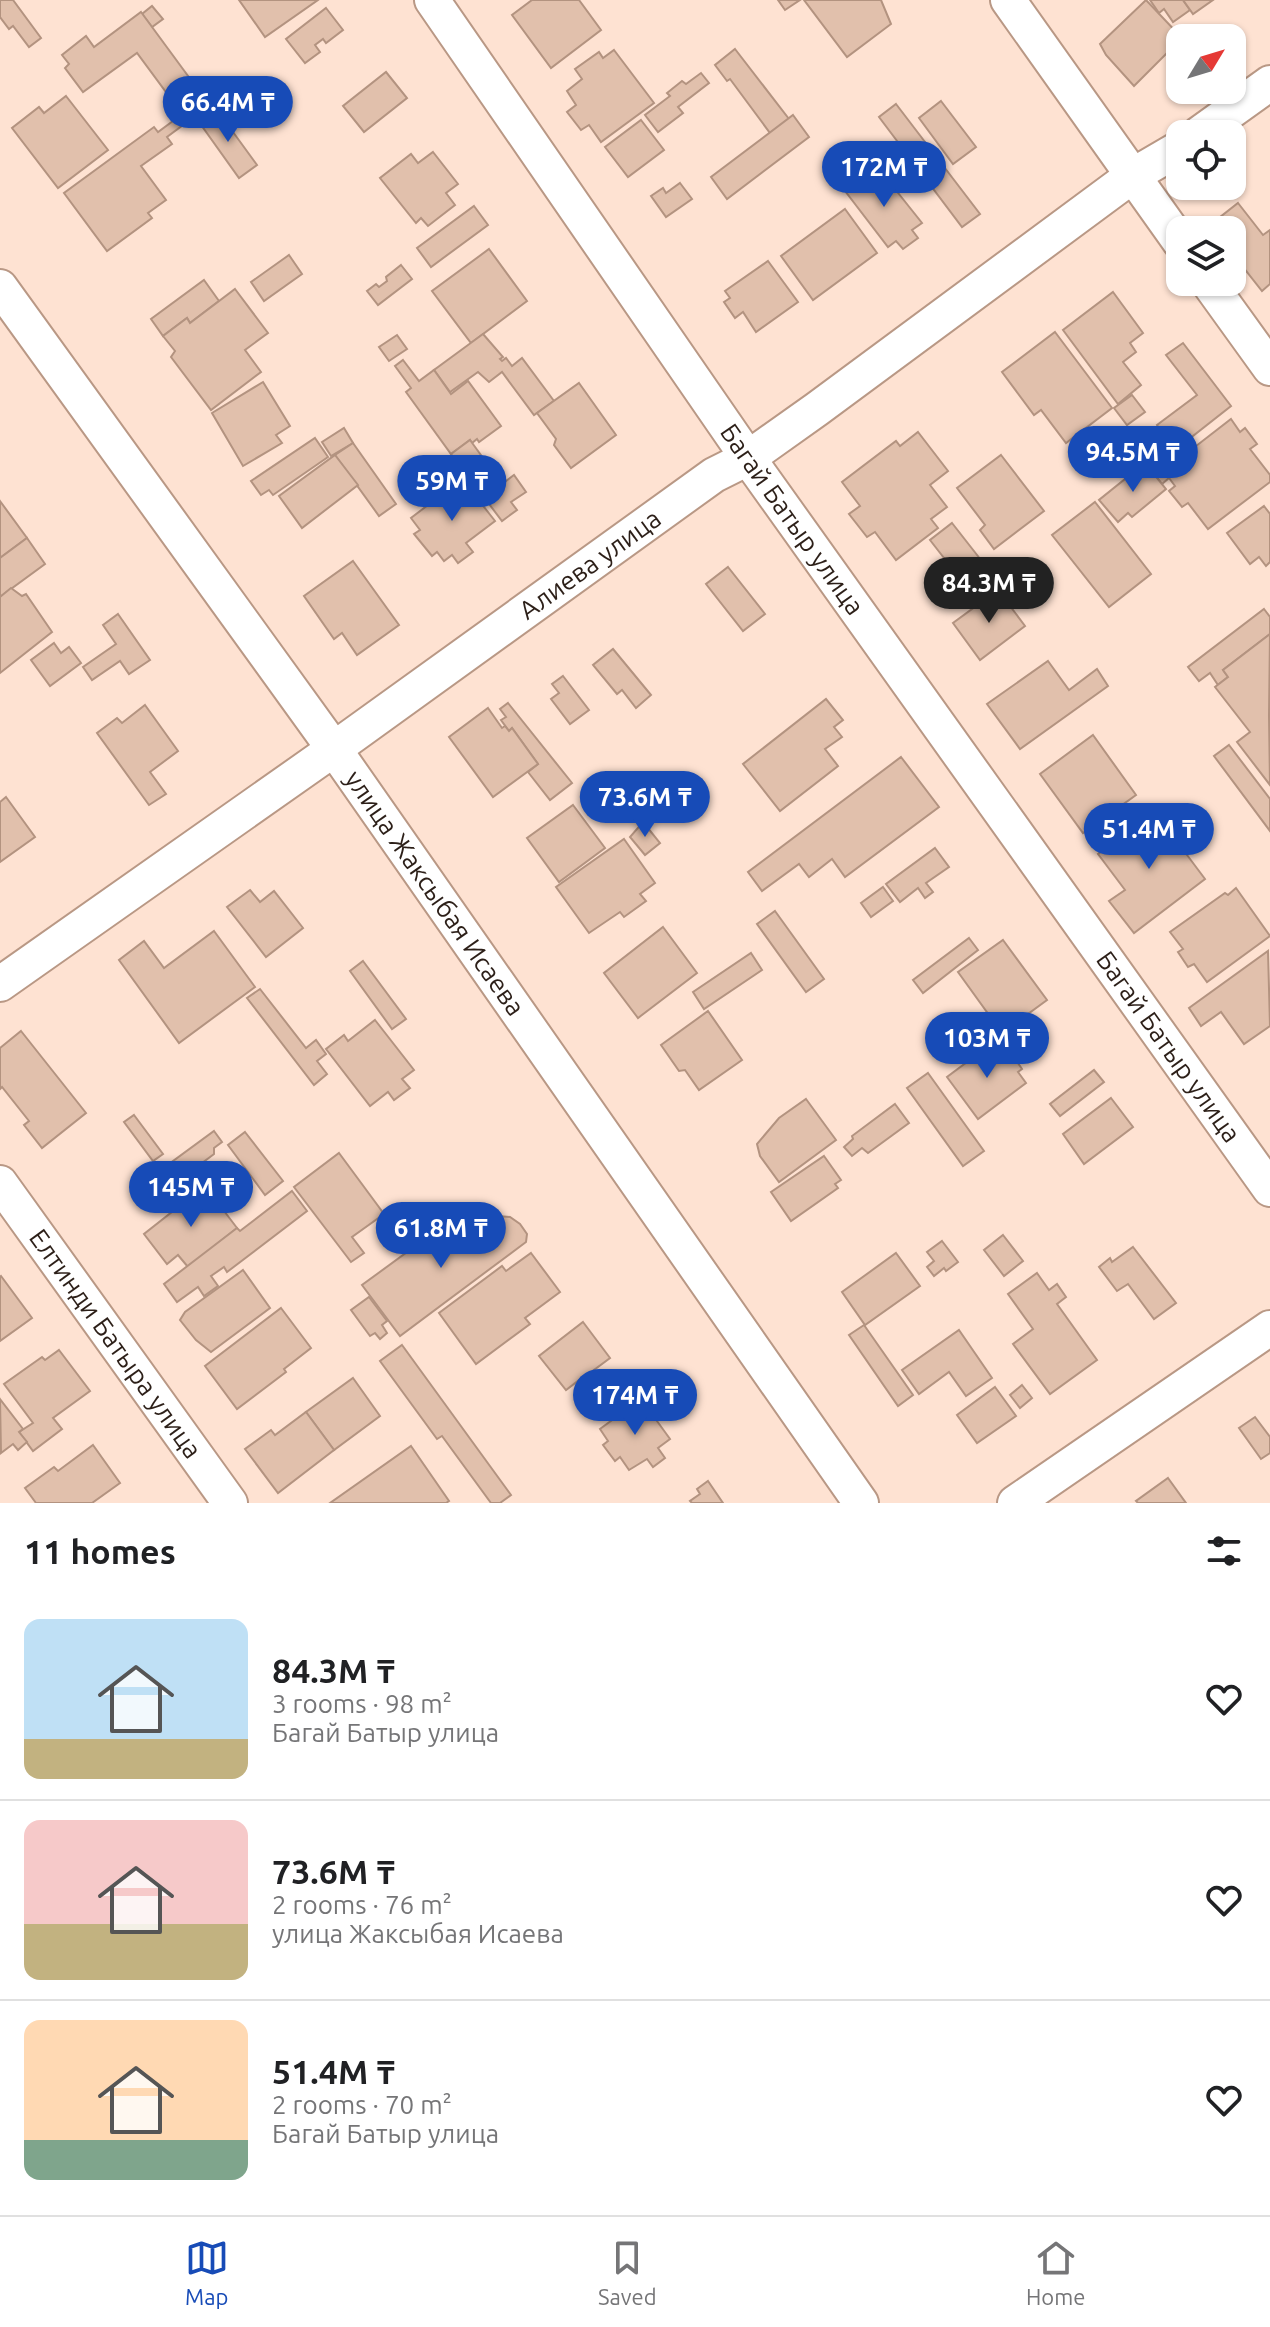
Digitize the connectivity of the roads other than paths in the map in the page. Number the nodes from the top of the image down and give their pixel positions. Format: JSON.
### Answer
{"nodes":[{"id":1,"x":432,"y":0,"type":"edge"},
{"id":2,"x":1008,"y":0,"type":"edge"},
{"id":3,"x":1270,"y":83,"type":"edge"},
{"id":4,"x":1218,"y":120,"type":"edge"},
{"id":5,"x":1166,"y":156,"type":"edge"},
{"id":6,"x":1132,"y":176,"type":"junction"},
{"id":7,"x":1166,"y":223,"type":"edge"},
{"id":8,"x":0,"y":287,"type":"edge"},
{"id":9,"x":1218,"y":296,"type":"edge"},
{"id":10,"x":1270,"y":368,"type":"edge"},
{"id":11,"x":748,"y":458,"type":"junction"},
{"id":12,"x":334,"y":749,"type":"junction"},
{"id":13,"x":0,"y":984,"type":"edge"},
{"id":14,"x":0,"y":1183,"type":"edge"},
{"id":15,"x":1270,"y":1189,"type":"edge"},
{"id":16,"x":1270,"y":1328,"type":"edge"},
{"id":17,"x":230,"y":1503,"type":"edge"},
{"id":18,"x":861,"y":1503,"type":"edge"},
{"id":19,"x":1015,"y":1503,"type":"edge"}],
"edges":[{"from":1,"to":11,"type":"street","name":"Багай Батыр улица"},
{"from":2,"to":6,"type":"street"},
{"from":3,"to":4,"type":"street"},
{"from":5,"to":6,"type":"street","name":"Алиева улица"},
{"from":6,"to":7,"type":"street"},
{"from":6,"to":11,"type":"street","name":"Алиева улица"},
{"from":8,"to":12,"type":"street","name":"улица Жаксыбая Исаева"},
{"from":9,"to":10,"type":"street"},
{"from":11,"to":12,"type":"street","name":"Алиева улица"},
{"from":11,"to":15,"type":"street","name":"Багай Батыр улица"},
{"from":12,"to":13,"type":"street","name":"Алиева улица"},
{"from":12,"to":18,"type":"street","name":"улица Жаксыбая Исаева"},
{"from":14,"to":17,"type":"street","name":"Елтинди Батыра улица"},
{"from":16,"to":19,"type":"street"}]}
